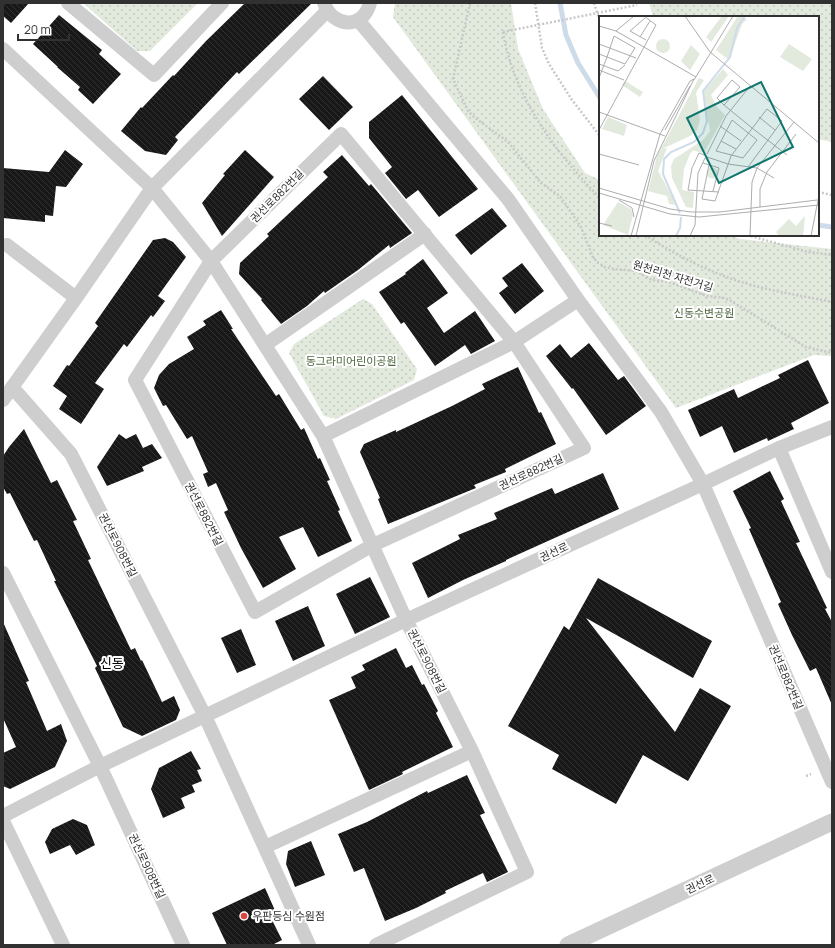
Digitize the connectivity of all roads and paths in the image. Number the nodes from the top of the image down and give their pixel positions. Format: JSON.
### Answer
{"nodes":[{"id":1,"x":68,"y":3,"type":"edge"},
{"id":2,"x":222,"y":3,"type":"edge"},
{"id":3,"x":370,"y":3,"type":"edge"},
{"id":4,"x":470,"y":3,"type":"edge"},
{"id":5,"x":535,"y":3,"type":"edge"},
{"id":6,"x":594,"y":3,"type":"edge"},
{"id":7,"x":637,"y":5,"type":"dead end"},
{"id":8,"x":325,"y":7,"type":"edge"},
{"id":9,"x":599,"y":19,"type":"edge"},
{"id":10,"x":358,"y":20,"type":"junction"},
{"id":11,"x":3,"y":49,"type":"edge"},
{"id":12,"x":599,"y":135,"type":"edge"},
{"id":13,"x":152,"y":188,"type":"junction"},
{"id":14,"x":819,"y":192,"type":"edge"},
{"id":15,"x":832,"y":195,"type":"edge"},
{"id":16,"x":599,"y":197,"type":"edge"},
{"id":17,"x":425,"y":234,"type":"junction"},
{"id":18,"x":647,"y":236,"type":"edge"},
{"id":19,"x":751,"y":236,"type":"edge"},
{"id":20,"x":7,"y":245,"type":"dead end"},
{"id":21,"x":832,"y":255,"type":"edge"},
{"id":22,"x":211,"y":261,"type":"junction"},
{"id":23,"x":76,"y":298,"type":"junction"},
{"id":24,"x":578,"y":300,"type":"junction"},
{"id":25,"x":832,"y":302,"type":"edge"},
{"id":26,"x":514,"y":342,"type":"junction"},
{"id":27,"x":265,"y":346,"type":"junction"},
{"id":28,"x":832,"y":353,"type":"edge"},
{"id":29,"x":12,"y":387,"type":"junction"},
{"id":30,"x":3,"y":400,"type":"edge"},
{"id":31,"x":832,"y":427,"type":"edge"},
{"id":32,"x":324,"y":436,"type":"junction"},
{"id":33,"x":779,"y":448,"type":"junction"},
{"id":34,"x":703,"y":484,"type":"junction"},
{"id":35,"x":373,"y":545,"type":"junction"},
{"id":36,"x":832,"y":572,"type":"edge"},
{"id":37,"x":3,"y":573,"type":"edge"},
{"id":38,"x":406,"y":620,"type":"junction"},
{"id":39,"x":205,"y":716,"type":"junction"},
{"id":40,"x":472,"y":751,"type":"junction"},
{"id":41,"x":100,"y":766,"type":"junction"},
{"id":42,"x":832,"y":782,"type":"edge"},
{"id":43,"x":3,"y":816,"type":"edge"},
{"id":44,"x":3,"y":821,"type":"edge"},
{"id":45,"x":832,"y":822,"type":"edge"},
{"id":46,"x":265,"y":847,"type":"junction"},
{"id":47,"x":63,"y":945,"type":"edge"},
{"id":48,"x":183,"y":945,"type":"edge"},
{"id":49,"x":309,"y":945,"type":"edge"},
{"id":50,"x":376,"y":945,"type":"edge"},
{"id":51,"x":568,"y":945,"type":"edge"}],
"edges":[{"from":1,"to":2,"type":"street"},
{"from":3,"to":10,"type":"street"},
{"from":4,"to":28,"type":"path","name":"원천리천 자전거길"},
{"from":5,"to":12,"type":"path"},
{"from":6,"to":9,"type":"path"},
{"from":7,"to":16,"type":"path","bridge":true},
{"from":8,"to":10,"type":"street"},
{"from":8,"to":13,"type":"street"},
{"from":10,"to":24,"type":"street","name":"권선로882번길"},
{"from":11,"to":13,"type":"street"},
{"from":13,"to":22,"type":"street"},
{"from":13,"to":23,"type":"street"},
{"from":14,"to":15,"type":"path"},
{"from":17,"to":22,"type":"street","name":"권선로882번길"},
{"from":17,"to":26,"type":"street","name":"권선로882번길"},
{"from":17,"to":27,"type":"street"},
{"from":18,"to":25,"type":"path"},
{"from":19,"to":21,"type":"path"},
{"from":20,"to":23,"type":"street"},
{"from":22,"to":27,"type":"street"},
{"from":22,"to":35,"type":"street","name":"권선로882번길"},
{"from":23,"to":29,"type":"street"},
{"from":24,"to":26,"type":"street"},
{"from":24,"to":34,"type":"street","name":"권선로882번길"},
{"from":26,"to":32,"type":"street"},
{"from":26,"to":35,"type":"street","name":"권선로882번길"},
{"from":27,"to":32,"type":"street"},
{"from":29,"to":30,"type":"street"},
{"from":29,"to":39,"type":"street","name":"권선로908번길"},
{"from":31,"to":33,"type":"street"},
{"from":32,"to":35,"type":"street"},
{"from":33,"to":34,"type":"street"},
{"from":33,"to":36,"type":"street"},
{"from":34,"to":38,"type":"street","name":"권선로"},
{"from":34,"to":42,"type":"street","name":"권선로882번길"},
{"from":35,"to":38,"type":"street"},
{"from":37,"to":41,"type":"street","name":"권선로908번길"},
{"from":38,"to":39,"type":"street","name":"권선로908번길"},
{"from":38,"to":40,"type":"street","name":"권선로908번길"},
{"from":39,"to":41,"type":"street","name":"권선로908번길"},
{"from":39,"to":46,"type":"street"},
{"from":40,"to":46,"type":"street"},
{"from":40,"to":50,"type":"street","name":"권선로908번길"},
{"from":41,"to":43,"type":"street"},
{"from":41,"to":48,"type":"street","name":"권선로908번길"},
{"from":44,"to":47,"type":"street"},
{"from":45,"to":51,"type":"street","name":"권선로"},
{"from":46,"to":49,"type":"street"}]}
